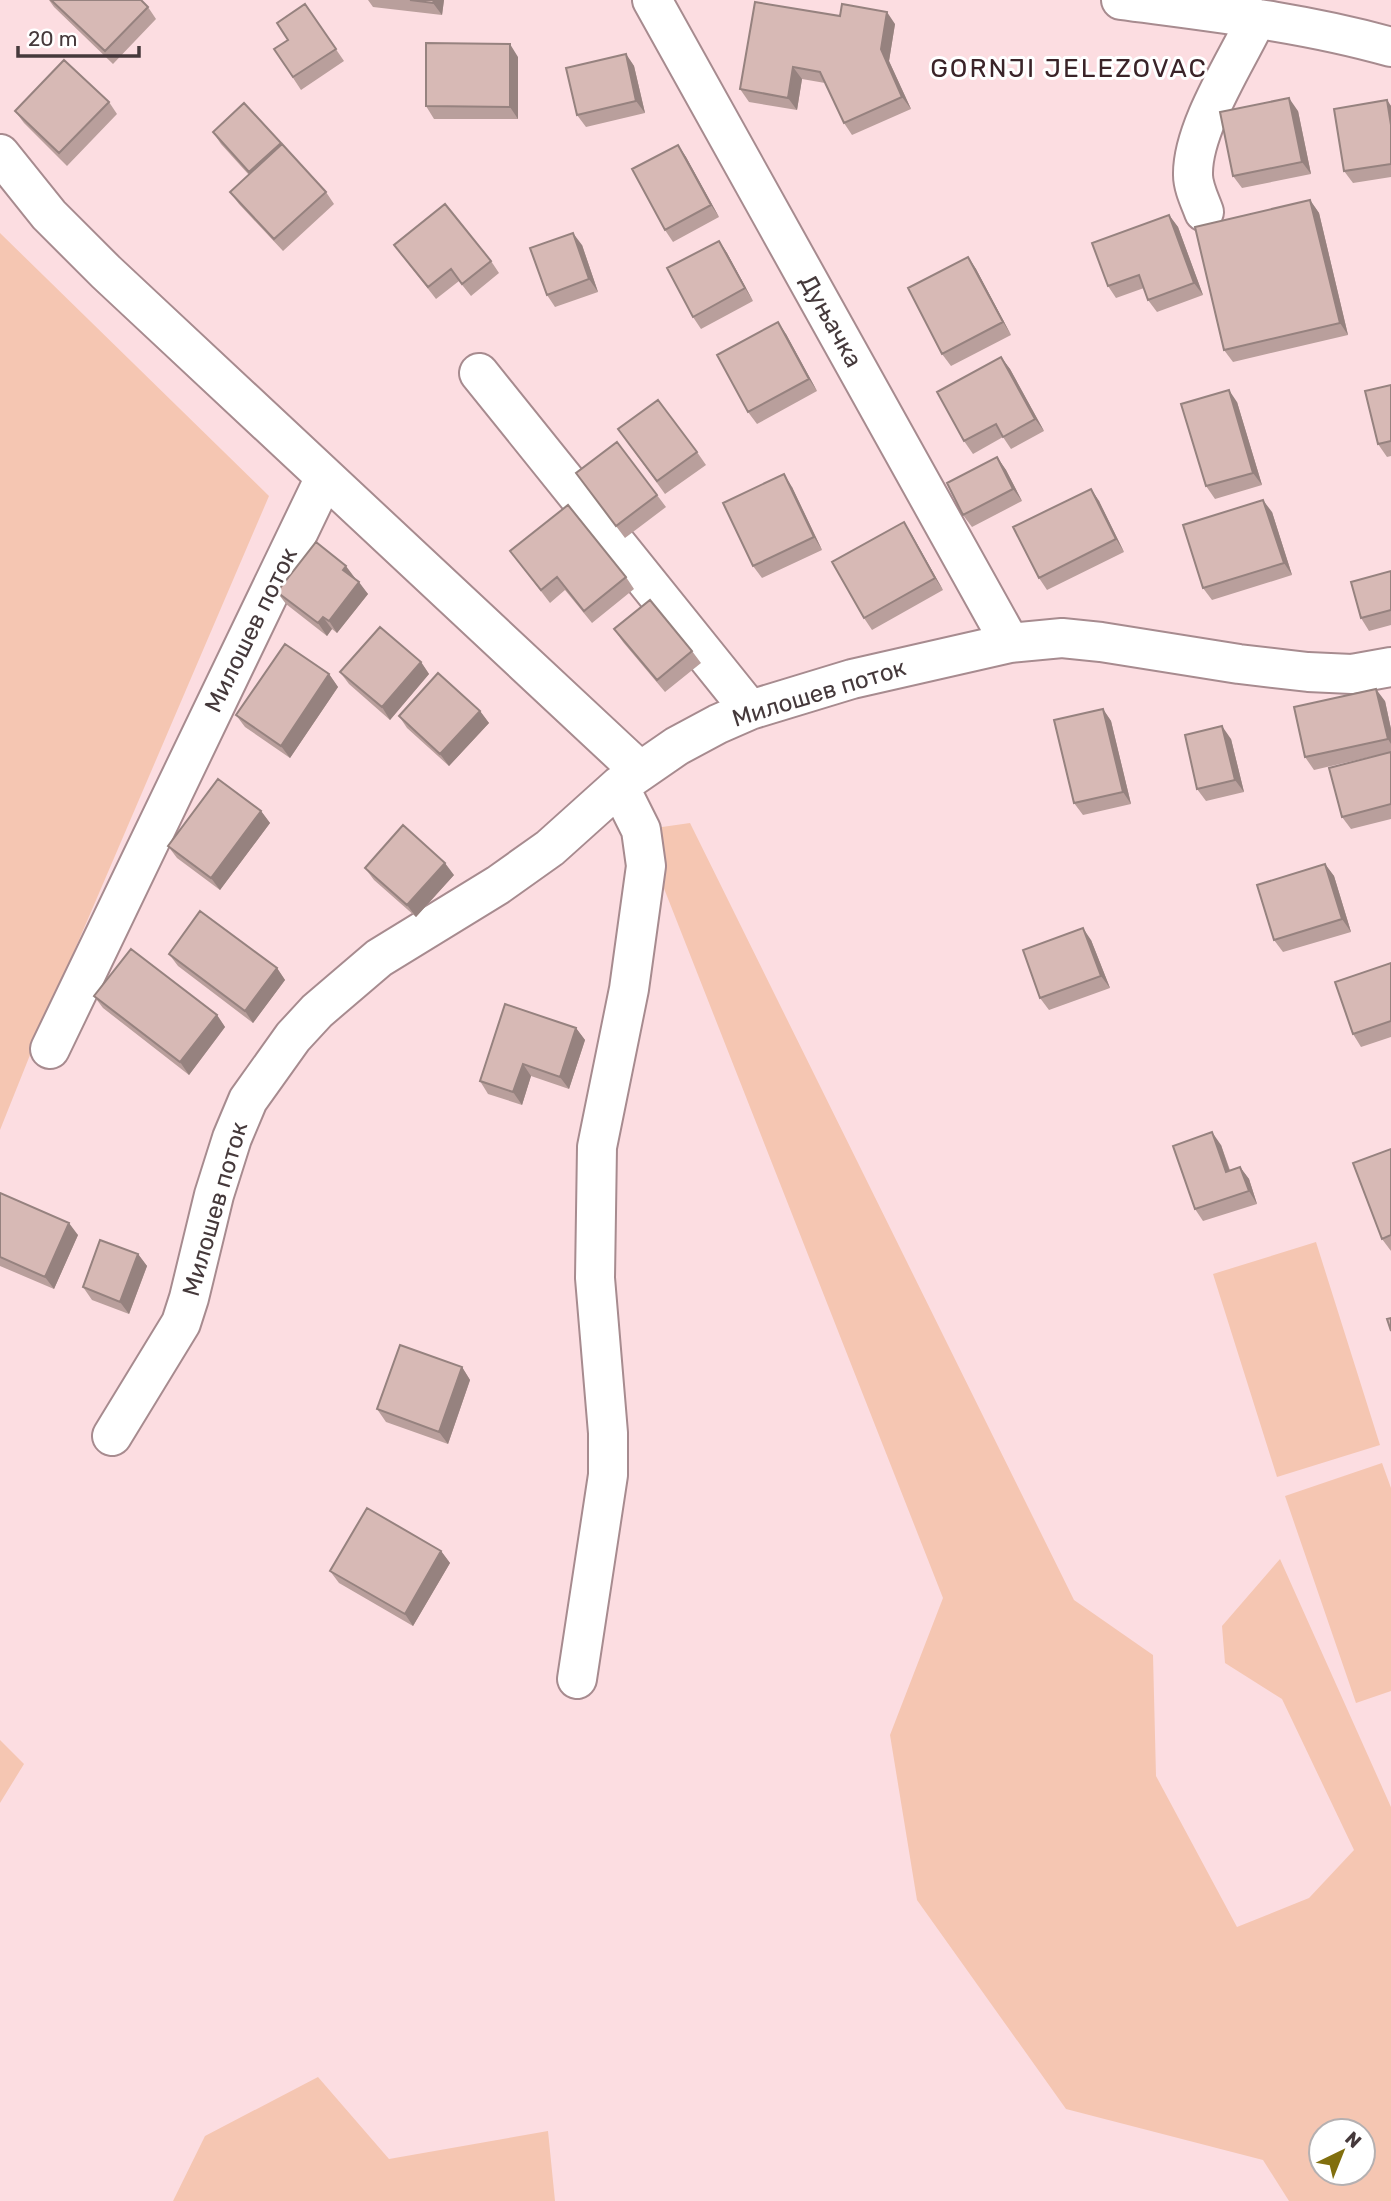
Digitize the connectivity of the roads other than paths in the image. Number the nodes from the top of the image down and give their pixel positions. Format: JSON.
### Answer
{"nodes":[{"id":1,"x":652,"y":0,"type":"edge"},
{"id":2,"x":1121,"y":0,"type":"edge"},
{"id":3,"x":1239,"y":11,"type":"edge"},
{"id":4,"x":1391,"y":47,"type":"edge"},
{"id":5,"x":0,"y":154,"type":"edge"},
{"id":6,"x":1204,"y":212,"type":"dead end"},
{"id":7,"x":480,"y":373,"type":"dead end"},
{"id":8,"x":326,"y":477,"type":"junction"},
{"id":9,"x":1010,"y":643,"type":"junction"},
{"id":10,"x":1391,"y":667,"type":"edge"},
{"id":11,"x":750,"y":710,"type":"junction"},
{"id":12,"x":629,"y":779,"type":"junction"},
{"id":13,"x":50,"y":1049,"type":"dead end"},
{"id":14,"x":111,"y":1436,"type":"dead end"},
{"id":15,"x":577,"y":1679,"type":"dead end"}],
"edges":[{"from":1,"to":9,"type":"street","name":"Дуњачка"},
{"from":2,"to":3,"type":"street"},
{"from":3,"to":4,"type":"street"},
{"from":3,"to":6,"type":"street"},
{"from":5,"to":8,"type":"street"},
{"from":7,"to":11,"type":"street"},
{"from":8,"to":12,"type":"street"},
{"from":8,"to":13,"type":"street","name":"Милошев поток"},
{"from":9,"to":10,"type":"street","name":"Милошев поток"},
{"from":9,"to":11,"type":"street","name":"Милошев поток"},
{"from":11,"to":12,"type":"street","name":"Милошев поток"},
{"from":12,"to":14,"type":"street","name":"Милошев поток"},
{"from":12,"to":15,"type":"street"}]}
